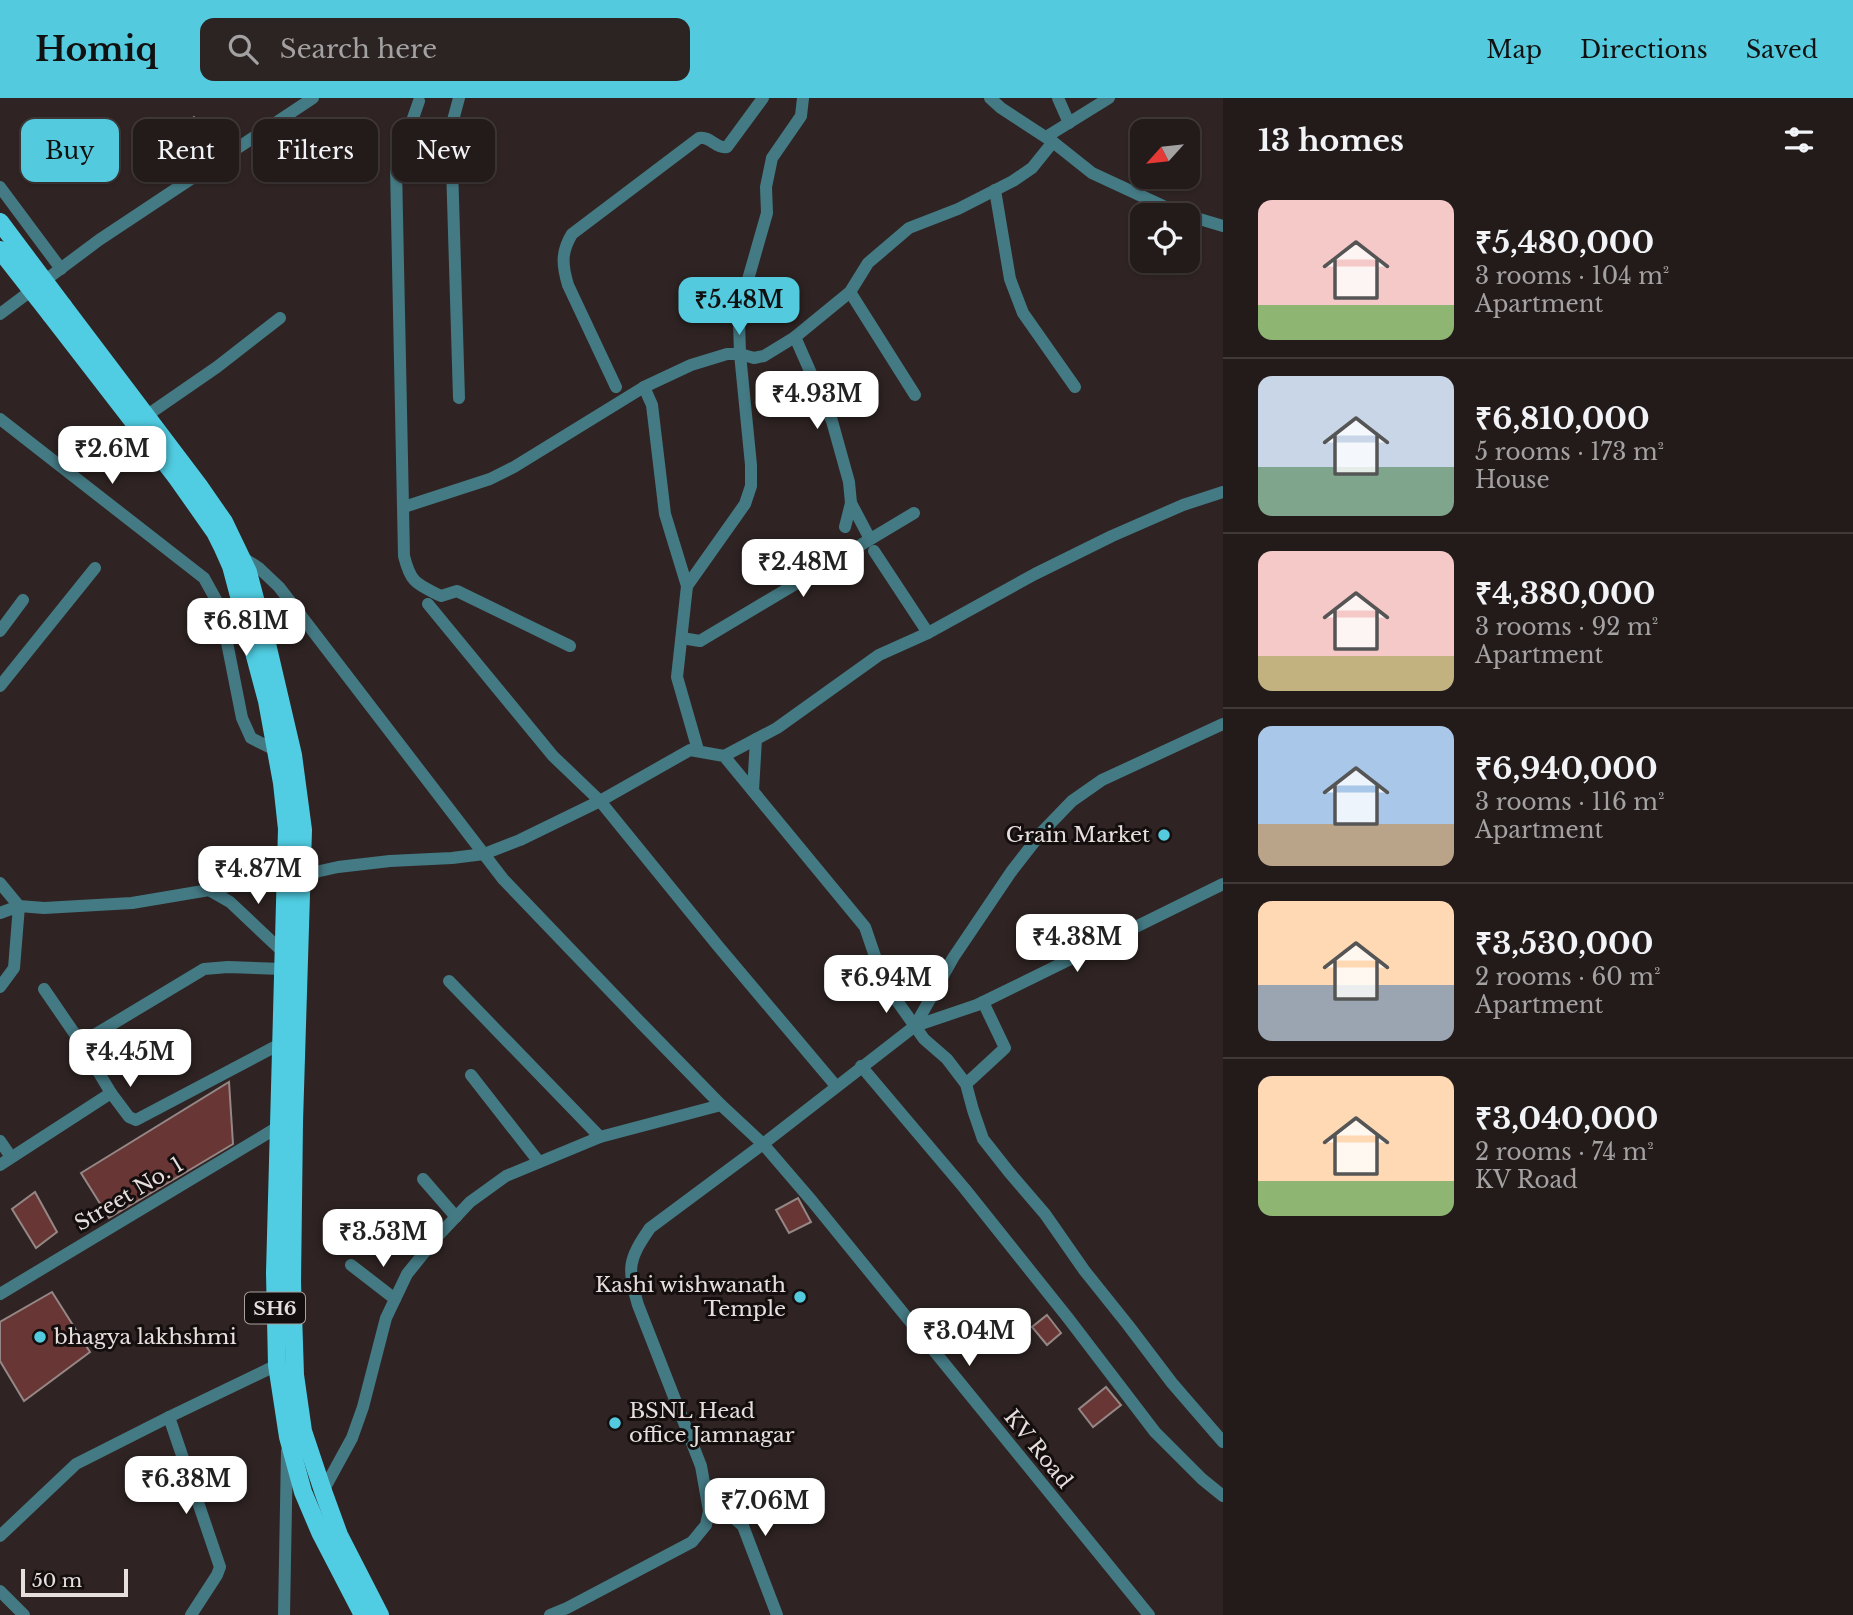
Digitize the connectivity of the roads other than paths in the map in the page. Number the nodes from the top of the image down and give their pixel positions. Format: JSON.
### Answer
{"nodes":[{"id":1,"x":313,"y":98,"type":"edge"},
{"id":2,"x":459,"y":98,"type":"edge"},
{"id":3,"x":763,"y":98,"type":"edge"},
{"id":4,"x":803,"y":98,"type":"edge"},
{"id":5,"x":990,"y":98,"type":"edge"},
{"id":6,"x":1058,"y":98,"type":"edge"},
{"id":7,"x":1109,"y":98,"type":"edge"},
{"id":8,"x":419,"y":101,"type":"dead end"},
{"id":9,"x":1069,"y":123,"type":"junction"},
{"id":10,"x":1050,"y":140,"type":"junction"},
{"id":11,"x":0,"y":187,"type":"edge"},
{"id":12,"x":995,"y":190,"type":"junction"},
{"id":13,"x":0,"y":222,"type":"edge"},
{"id":14,"x":1223,"y":226,"type":"edge"},
{"id":15,"x":0,"y":250,"type":"edge"},
{"id":16,"x":61,"y":269,"type":"junction"},
{"id":17,"x":850,"y":292,"type":"junction"},
{"id":18,"x":57,"y":310,"type":"junction"},
{"id":19,"x":0,"y":314,"type":"edge"},
{"id":20,"x":280,"y":318,"type":"dead end"},
{"id":21,"x":795,"y":337,"type":"junction"},
{"id":22,"x":740,"y":354,"type":"junction"},
{"id":23,"x":616,"y":387,"type":"dead end"},
{"id":24,"x":644,"y":387,"type":"junction"},
{"id":25,"x":1075,"y":387,"type":"dead end"},
{"id":26,"x":915,"y":395,"type":"dead end"},
{"id":27,"x":459,"y":398,"type":"dead end"},
{"id":28,"x":0,"y":419,"type":"edge"},
{"id":29,"x":141,"y":421,"type":"junction"},
{"id":30,"x":1223,"y":492,"type":"edge"},
{"id":31,"x":850,"y":503,"type":"junction"},
{"id":32,"x":404,"y":507,"type":"junction"},
{"id":33,"x":914,"y":513,"type":"dead end"},
{"id":34,"x":845,"y":527,"type":"dead end"},
{"id":35,"x":872,"y":545,"type":"junction"},
{"id":36,"x":223,"y":548,"type":"junction"},
{"id":37,"x":241,"y":556,"type":"junction"},
{"id":38,"x":95,"y":568,"type":"dead end"},
{"id":39,"x":687,"y":586,"type":"junction"},
{"id":40,"x":23,"y":600,"type":"dead end"},
{"id":41,"x":428,"y":604,"type":"dead end"},
{"id":42,"x":0,"y":631,"type":"edge"},
{"id":43,"x":928,"y":633,"type":"junction"},
{"id":44,"x":682,"y":638,"type":"junction"},
{"id":45,"x":569,"y":646,"type":"dead end"},
{"id":46,"x":4,"y":671,"type":"edge"},
{"id":47,"x":0,"y":686,"type":"edge"},
{"id":48,"x":1223,"y":724,"type":"edge"},
{"id":49,"x":756,"y":739,"type":"junction"},
{"id":50,"x":698,"y":750,"type":"junction"},
{"id":51,"x":277,"y":751,"type":"junction"},
{"id":52,"x":724,"y":756,"type":"junction"},
{"id":53,"x":753,"y":791,"type":"junction"},
{"id":54,"x":600,"y":801,"type":"junction"},
{"id":55,"x":484,"y":854,"type":"junction"},
{"id":56,"x":294,"y":875,"type":"junction"},
{"id":57,"x":0,"y":883,"type":"edge"},
{"id":58,"x":1223,"y":884,"type":"edge"},
{"id":59,"x":209,"y":891,"type":"junction"},
{"id":60,"x":19,"y":905,"type":"junction"},
{"id":61,"x":0,"y":913,"type":"edge"},
{"id":62,"x":283,"y":961,"type":"junction"},
{"id":63,"x":449,"y":981,"type":"dead end"},
{"id":64,"x":0,"y":987,"type":"edge"},
{"id":65,"x":44,"y":989,"type":"dead end"},
{"id":66,"x":983,"y":1002,"type":"junction"},
{"id":67,"x":915,"y":1026,"type":"junction"},
{"id":68,"x":81,"y":1043,"type":"junction"},
{"id":69,"x":280,"y":1044,"type":"junction"},
{"id":70,"x":861,"y":1066,"type":"junction"},
{"id":71,"x":471,"y":1075,"type":"dead end"},
{"id":72,"x":966,"y":1084,"type":"junction"},
{"id":73,"x":836,"y":1086,"type":"junction"},
{"id":74,"x":111,"y":1093,"type":"junction"},
{"id":75,"x":721,"y":1105,"type":"junction"},
{"id":76,"x":278,"y":1127,"type":"junction"},
{"id":77,"x":600,"y":1137,"type":"junction"},
{"id":78,"x":0,"y":1141,"type":"edge"},
{"id":79,"x":763,"y":1144,"type":"junction"},
{"id":80,"x":11,"y":1157,"type":"junction"},
{"id":81,"x":539,"y":1162,"type":"junction"},
{"id":82,"x":0,"y":1166,"type":"edge"},
{"id":83,"x":424,"y":1179,"type":"dead end"},
{"id":84,"x":456,"y":1217,"type":"junction"},
{"id":85,"x":351,"y":1265,"type":"dead end"},
{"id":86,"x":0,"y":1294,"type":"edge"},
{"id":87,"x":395,"y":1299,"type":"junction"},
{"id":88,"x":277,"y":1365,"type":"junction"},
{"id":89,"x":300,"y":1404,"type":"junction"},
{"id":90,"x":169,"y":1417,"type":"junction"},
{"id":91,"x":288,"y":1437,"type":"junction"},
{"id":92,"x":1223,"y":1442,"type":"edge"},
{"id":93,"x":323,"y":1491,"type":"junction"},
{"id":94,"x":707,"y":1494,"type":"junction"},
{"id":95,"x":1223,"y":1496,"type":"edge"},
{"id":96,"x":0,"y":1536,"type":"edge"},
{"id":97,"x":0,"y":1591,"type":"edge"},
{"id":98,"x":569,"y":1612,"type":"edge"},
{"id":99,"x":24,"y":1615,"type":"edge"},
{"id":100,"x":191,"y":1615,"type":"edge"},
{"id":101,"x":284,"y":1615,"type":"edge"},
{"id":102,"x":363,"y":1615,"type":"edge"},
{"id":103,"x":380,"y":1615,"type":"edge"},
{"id":104,"x":550,"y":1615,"type":"edge"},
{"id":105,"x":777,"y":1615,"type":"edge"},
{"id":106,"x":1149,"y":1615,"type":"edge"}],
"edges":[{"from":1,"to":16,"type":"street"},
{"from":2,"to":27,"type":"street"},
{"from":3,"to":23,"type":"street"},
{"from":4,"to":22,"type":"street"},
{"from":5,"to":10,"type":"street"},
{"from":6,"to":9,"type":"street"},
{"from":7,"to":9,"type":"street"},
{"from":8,"to":32,"type":"street"},
{"from":9,"to":10,"type":"street"},
{"from":10,"to":12,"type":"street"},
{"from":10,"to":14,"type":"street"},
{"from":11,"to":16,"type":"street"},
{"from":12,"to":17,"type":"street"},
{"from":12,"to":25,"type":"street"},
{"from":13,"to":18,"type":"main road","number":"SH6","bridge":true},
{"from":15,"to":18,"type":"main road","number":"SH6","bridge":true},
{"from":16,"to":19,"type":"street"},
{"from":17,"to":21,"type":"street"},
{"from":17,"to":26,"type":"street"},
{"from":18,"to":29,"type":"main road","number":"SH6"},
{"from":20,"to":29,"type":"street"},
{"from":21,"to":22,"type":"street"},
{"from":21,"to":31,"type":"street"},
{"from":22,"to":24,"type":"street"},
{"from":22,"to":39,"type":"street"},
{"from":24,"to":32,"type":"street"},
{"from":24,"to":39,"type":"street"},
{"from":28,"to":51,"type":"street"},
{"from":29,"to":36,"type":"main road","number":"SH6"},
{"from":29,"to":37,"type":"main road","number":"SH6"},
{"from":30,"to":43,"type":"street"},
{"from":31,"to":34,"type":"street"},
{"from":31,"to":35,"type":"street"},
{"from":32,"to":45,"type":"street"},
{"from":33,"to":35,"type":"street"},
{"from":35,"to":43,"type":"street"},
{"from":35,"to":44,"type":"street"},
{"from":36,"to":37,"type":"street","name":"KV Road"},
{"from":36,"to":51,"type":"main road","number":"SH6"},
{"from":37,"to":55,"type":"street","name":"KV Road"},
{"from":37,"to":56,"type":"main road","number":"SH6"},
{"from":38,"to":46,"type":"street"},
{"from":39,"to":44,"type":"street"},
{"from":40,"to":42,"type":"street"},
{"from":41,"to":54,"type":"street"},
{"from":43,"to":49,"type":"street"},
{"from":44,"to":50,"type":"street"},
{"from":46,"to":47,"type":"street"},
{"from":48,"to":67,"type":"street"},
{"from":49,"to":52,"type":"street"},
{"from":49,"to":53,"type":"street"},
{"from":50,"to":52,"type":"street"},
{"from":50,"to":54,"type":"street"},
{"from":51,"to":56,"type":"main road","number":"SH6"},
{"from":52,"to":53,"type":"street"},
{"from":53,"to":67,"type":"street"},
{"from":54,"to":55,"type":"street"},
{"from":54,"to":73,"type":"street"},
{"from":55,"to":56,"type":"street"},
{"from":55,"to":75,"type":"street","name":"KV Road"},
{"from":56,"to":59,"type":"street"},
{"from":56,"to":62,"type":"main road","number":"SH6"},
{"from":56,"to":89,"type":"main road","number":"SH6"},
{"from":57,"to":60,"type":"street"},
{"from":58,"to":66,"type":"street"},
{"from":59,"to":60,"type":"street"},
{"from":59,"to":62,"type":"street"},
{"from":60,"to":61,"type":"street"},
{"from":60,"to":64,"type":"street"},
{"from":62,"to":68,"type":"street"},
{"from":62,"to":69,"type":"main road","number":"SH6"},
{"from":63,"to":77,"type":"street"},
{"from":65,"to":68,"type":"street"},
{"from":66,"to":67,"type":"street"},
{"from":66,"to":72,"type":"street"},
{"from":67,"to":70,"type":"street"},
{"from":67,"to":72,"type":"street"},
{"from":68,"to":74,"type":"street"},
{"from":69,"to":74,"type":"street"},
{"from":69,"to":76,"type":"main road","number":"SH6"},
{"from":70,"to":73,"type":"street"},
{"from":70,"to":95,"type":"street"},
{"from":71,"to":81,"type":"street"},
{"from":72,"to":92,"type":"street"},
{"from":73,"to":79,"type":"street"},
{"from":74,"to":80,"type":"street"},
{"from":75,"to":77,"type":"street"},
{"from":75,"to":79,"type":"street","name":"KV Road"},
{"from":76,"to":86,"type":"street","name":"Street No. 1"},
{"from":76,"to":88,"type":"main road","number":"SH6"},
{"from":77,"to":81,"type":"street"},
{"from":78,"to":80,"type":"street"},
{"from":79,"to":94,"type":"street"},
{"from":79,"to":106,"type":"street","name":"KV Road"},
{"from":80,"to":82,"type":"street"},
{"from":81,"to":84,"type":"street"},
{"from":83,"to":84,"type":"street"},
{"from":84,"to":87,"type":"street"},
{"from":85,"to":87,"type":"street"},
{"from":87,"to":93,"type":"street"},
{"from":88,"to":90,"type":"street"},
{"from":88,"to":91,"type":"main road","number":"SH6"},
{"from":89,"to":91,"type":"street"},
{"from":89,"to":93,"type":"main road","number":"SH6"},
{"from":90,"to":96,"type":"street"},
{"from":90,"to":100,"type":"street"},
{"from":91,"to":101,"type":"street"},
{"from":91,"to":102,"type":"main road","number":"SH6"},
{"from":93,"to":103,"type":"main road","number":"SH6"},
{"from":94,"to":98,"type":"street"},
{"from":94,"to":105,"type":"street"},
{"from":97,"to":99,"type":"street"},
{"from":98,"to":104,"type":"street"}]}
